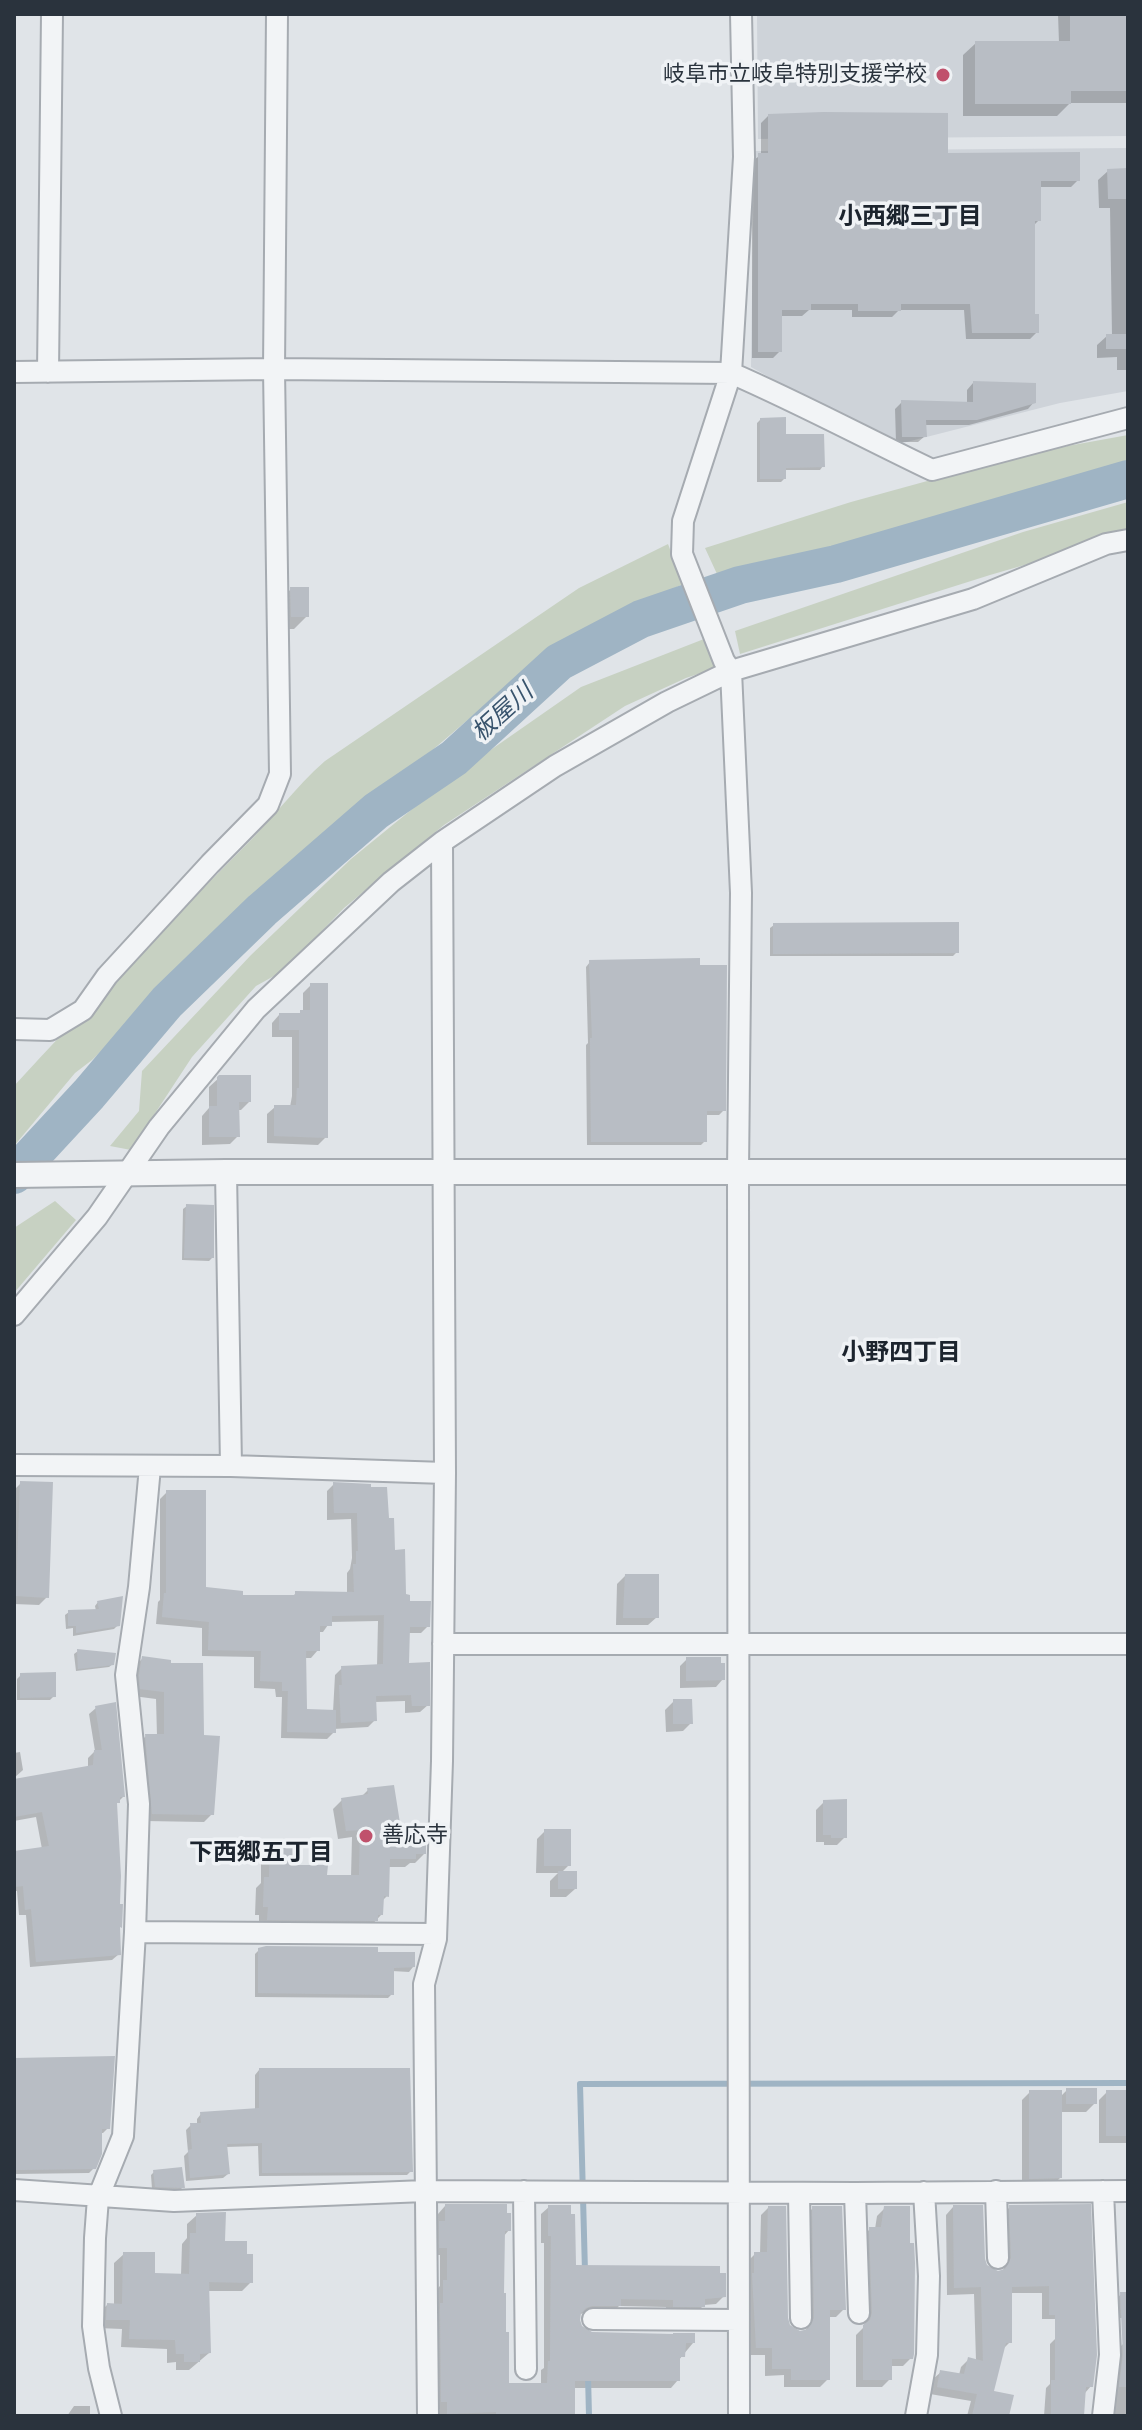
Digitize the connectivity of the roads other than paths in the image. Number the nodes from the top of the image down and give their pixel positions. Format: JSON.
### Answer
{"nodes":[{"id":1,"x":52,"y":14,"type":"edge"},
{"id":2,"x":277,"y":14,"type":"edge"},
{"id":3,"x":741,"y":14,"type":"edge"},
{"id":4,"x":274,"y":369,"type":"junction"},
{"id":5,"x":14,"y":372,"type":"edge"},
{"id":6,"x":48,"y":372,"type":"junction"},
{"id":7,"x":731,"y":373,"type":"junction"},
{"id":8,"x":1128,"y":418,"type":"edge"},
{"id":9,"x":1128,"y":540,"type":"edge"},
{"id":10,"x":728,"y":666,"type":"junction"},
{"id":11,"x":442,"y":842,"type":"junction"},
{"id":12,"x":14,"y":1029,"type":"edge"},
{"id":13,"x":738,"y":1171,"type":"junction"},
{"id":14,"x":226,"y":1172,"type":"junction"},
{"id":15,"x":1128,"y":1172,"type":"edge"},
{"id":16,"x":444,"y":1173,"type":"junction"},
{"id":17,"x":121,"y":1174,"type":"junction"},
{"id":18,"x":14,"y":1175,"type":"edge"},
{"id":19,"x":14,"y":1315,"type":"edge"},
{"id":20,"x":14,"y":1465,"type":"edge"},
{"id":21,"x":231,"y":1466,"type":"junction"},
{"id":22,"x":150,"y":1467,"type":"junction"},
{"id":23,"x":445,"y":1473,"type":"junction"},
{"id":24,"x":737,"y":1643,"type":"junction"},
{"id":25,"x":443,"y":1644,"type":"junction"},
{"id":26,"x":1128,"y":1644,"type":"edge"},
{"id":27,"x":135,"y":1932,"type":"junction"},
{"id":28,"x":436,"y":1934,"type":"junction"},
{"id":29,"x":14,"y":2190,"type":"edge"},
{"id":30,"x":425,"y":2191,"type":"junction"},
{"id":31,"x":524,"y":2191,"type":"junction"},
{"id":32,"x":996,"y":2191,"type":"junction"},
{"id":33,"x":1103,"y":2191,"type":"junction"},
{"id":34,"x":1128,"y":2191,"type":"edge"},
{"id":35,"x":739,"y":2192,"type":"junction"},
{"id":36,"x":924,"y":2192,"type":"junction"},
{"id":37,"x":799,"y":2193,"type":"junction"},
{"id":38,"x":855,"y":2193,"type":"junction"},
{"id":39,"x":98,"y":2198,"type":"junction"},
{"id":40,"x":998,"y":2258,"type":"dead end"},
{"id":41,"x":859,"y":2313,"type":"dead end"},
{"id":42,"x":801,"y":2318,"type":"dead end"},
{"id":43,"x":593,"y":2319,"type":"dead end"},
{"id":44,"x":739,"y":2320,"type":"junction"},
{"id":45,"x":526,"y":2369,"type":"dead end"},
{"id":46,"x":111,"y":2416,"type":"edge"},
{"id":47,"x":428,"y":2416,"type":"edge"},
{"id":48,"x":739,"y":2416,"type":"edge"},
{"id":49,"x":916,"y":2416,"type":"edge"},
{"id":50,"x":1103,"y":2416,"type":"edge"}],
"edges":[{"from":1,"to":6,"type":"street"},
{"from":2,"to":4,"type":"street"},
{"from":3,"to":7,"type":"street"},
{"from":4,"to":6,"type":"street"},
{"from":4,"to":7,"type":"street"},
{"from":4,"to":12,"type":"street"},
{"from":5,"to":6,"type":"street"},
{"from":7,"to":8,"type":"street"},
{"from":7,"to":10,"type":"street"},
{"from":9,"to":10,"type":"street"},
{"from":10,"to":11,"type":"street"},
{"from":10,"to":13,"type":"street"},
{"from":11,"to":16,"type":"street"},
{"from":11,"to":17,"type":"street"},
{"from":13,"to":15,"type":"street"},
{"from":13,"to":16,"type":"street"},
{"from":13,"to":24,"type":"street"},
{"from":14,"to":16,"type":"street"},
{"from":14,"to":17,"type":"street"},
{"from":14,"to":21,"type":"street"},
{"from":16,"to":23,"type":"street"},
{"from":17,"to":18,"type":"street"},
{"from":17,"to":19,"type":"street"},
{"from":20,"to":22,"type":"street"},
{"from":21,"to":22,"type":"street"},
{"from":21,"to":23,"type":"street"},
{"from":22,"to":27,"type":"street"},
{"from":23,"to":25,"type":"street"},
{"from":24,"to":25,"type":"street"},
{"from":24,"to":26,"type":"street"},
{"from":24,"to":35,"type":"street"},
{"from":25,"to":28,"type":"street"},
{"from":27,"to":28,"type":"street"},
{"from":27,"to":39,"type":"street"},
{"from":28,"to":30,"type":"street"},
{"from":29,"to":39,"type":"street"},
{"from":30,"to":31,"type":"street"},
{"from":30,"to":39,"type":"street"},
{"from":30,"to":47,"type":"street"},
{"from":31,"to":35,"type":"street"},
{"from":31,"to":45,"type":"street"},
{"from":32,"to":33,"type":"street"},
{"from":32,"to":36,"type":"street"},
{"from":32,"to":40,"type":"street"},
{"from":33,"to":34,"type":"street"},
{"from":33,"to":50,"type":"street"},
{"from":35,"to":37,"type":"street"},
{"from":35,"to":44,"type":"street"},
{"from":36,"to":38,"type":"street"},
{"from":36,"to":49,"type":"street"},
{"from":37,"to":38,"type":"street"},
{"from":37,"to":42,"type":"street"},
{"from":38,"to":41,"type":"street"},
{"from":39,"to":46,"type":"street"},
{"from":43,"to":44,"type":"street"},
{"from":44,"to":48,"type":"street"}]}
